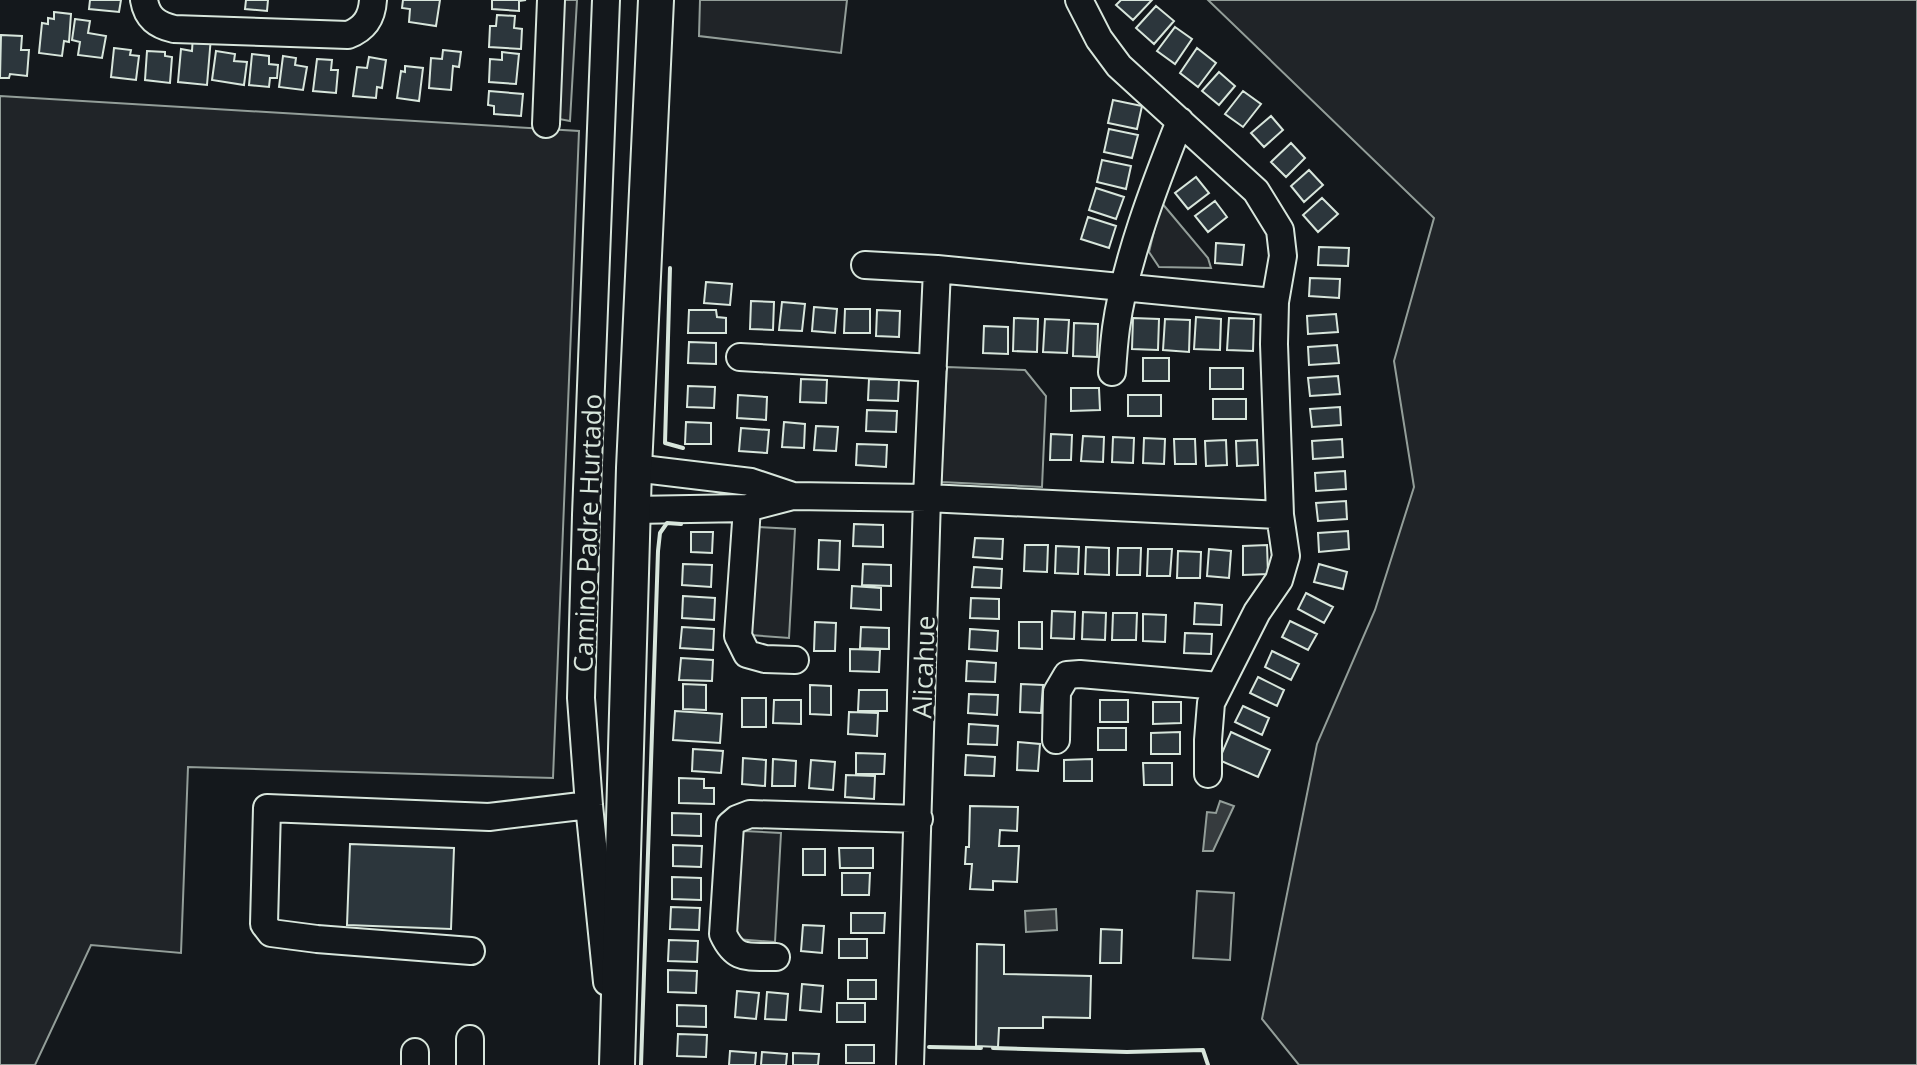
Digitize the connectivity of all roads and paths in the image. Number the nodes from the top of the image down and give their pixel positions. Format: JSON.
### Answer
{"nodes":[{"id":1,"x":144,"y":0,"type":"edge"},
{"id":2,"x":373,"y":0,"type":"edge"},
{"id":3,"x":551,"y":0,"type":"edge"},
{"id":4,"x":606,"y":0,"type":"edge"},
{"id":5,"x":656,"y":0,"type":"edge"},
{"id":6,"x":1079,"y":0,"type":"edge"},
{"id":7,"x":1180,"y":121,"type":"junction"},
{"id":8,"x":546,"y":124,"type":"dead end"},
{"id":9,"x":865,"y":265,"type":"dead end"},
{"id":10,"x":937,"y":269,"type":"junction"},
{"id":11,"x":1125,"y":286,"type":"junction"},
{"id":12,"x":1275,"y":302,"type":"junction"},
{"id":13,"x":740,"y":357,"type":"dead end"},
{"id":14,"x":933,"y":368,"type":"junction"},
{"id":15,"x":1112,"y":372,"type":"dead end"},
{"id":16,"x":634,"y":468,"type":"junction"},
{"id":17,"x":793,"y":496,"type":"junction"},
{"id":18,"x":927,"y":498,"type":"junction"},
{"id":19,"x":747,"y":508,"type":"junction"},
{"id":20,"x":633,"y":510,"type":"junction"},
{"id":21,"x":1280,"y":515,"type":"junction"},
{"id":22,"x":795,"y":660,"type":"dead end"},
{"id":23,"x":1219,"y":686,"type":"junction"},
{"id":24,"x":1056,"y":740,"type":"dead end"},
{"id":25,"x":1208,"y":774,"type":"dead end"},
{"id":26,"x":589,"y":805,"type":"junction"},
{"id":27,"x":919,"y":819,"type":"junction"},
{"id":28,"x":471,"y":951,"type":"dead end"},
{"id":29,"x":776,"y":957,"type":"dead end"},
{"id":30,"x":616,"y":1065,"type":"edge"},
{"id":31,"x":910,"y":1065,"type":"edge"}],
"edges":[{"from":1,"to":2,"type":"street"},
{"from":3,"to":8,"type":"street"},
{"from":4,"to":26,"type":"street","name":"Camino Padre Hurtado"},
{"from":5,"to":16,"type":"main road","name":"Camino Padre Hurtado"},
{"from":6,"to":7,"type":"street"},
{"from":7,"to":11,"type":"street"},
{"from":7,"to":12,"type":"street"},
{"from":9,"to":10,"type":"street"},
{"from":10,"to":11,"type":"street"},
{"from":10,"to":14,"type":"street","name":"Alicahue"},
{"from":11,"to":12,"type":"street"},
{"from":11,"to":15,"type":"street"},
{"from":12,"to":21,"type":"street"},
{"from":13,"to":14,"type":"street"},
{"from":14,"to":18,"type":"street","name":"Alicahue"},
{"from":16,"to":17,"type":"street"},
{"from":16,"to":20,"type":"main road","name":"Camino Padre Hurtado"},
{"from":17,"to":18,"type":"street"},
{"from":17,"to":19,"type":"street"},
{"from":18,"to":21,"type":"street"},
{"from":18,"to":27,"type":"street","name":"Alicahue"},
{"from":19,"to":20,"type":"street"},
{"from":19,"to":22,"type":"street"},
{"from":20,"to":30,"type":"main road","name":"Camino Padre Hurtado"},
{"from":21,"to":23,"type":"street"},
{"from":23,"to":24,"type":"street"},
{"from":23,"to":25,"type":"street"},
{"from":26,"to":28,"type":"street"},
{"from":26,"to":30,"type":"street","name":"Camino Padre Hurtado"},
{"from":27,"to":29,"type":"street"},
{"from":27,"to":31,"type":"street","name":"Alicahue"}]}
